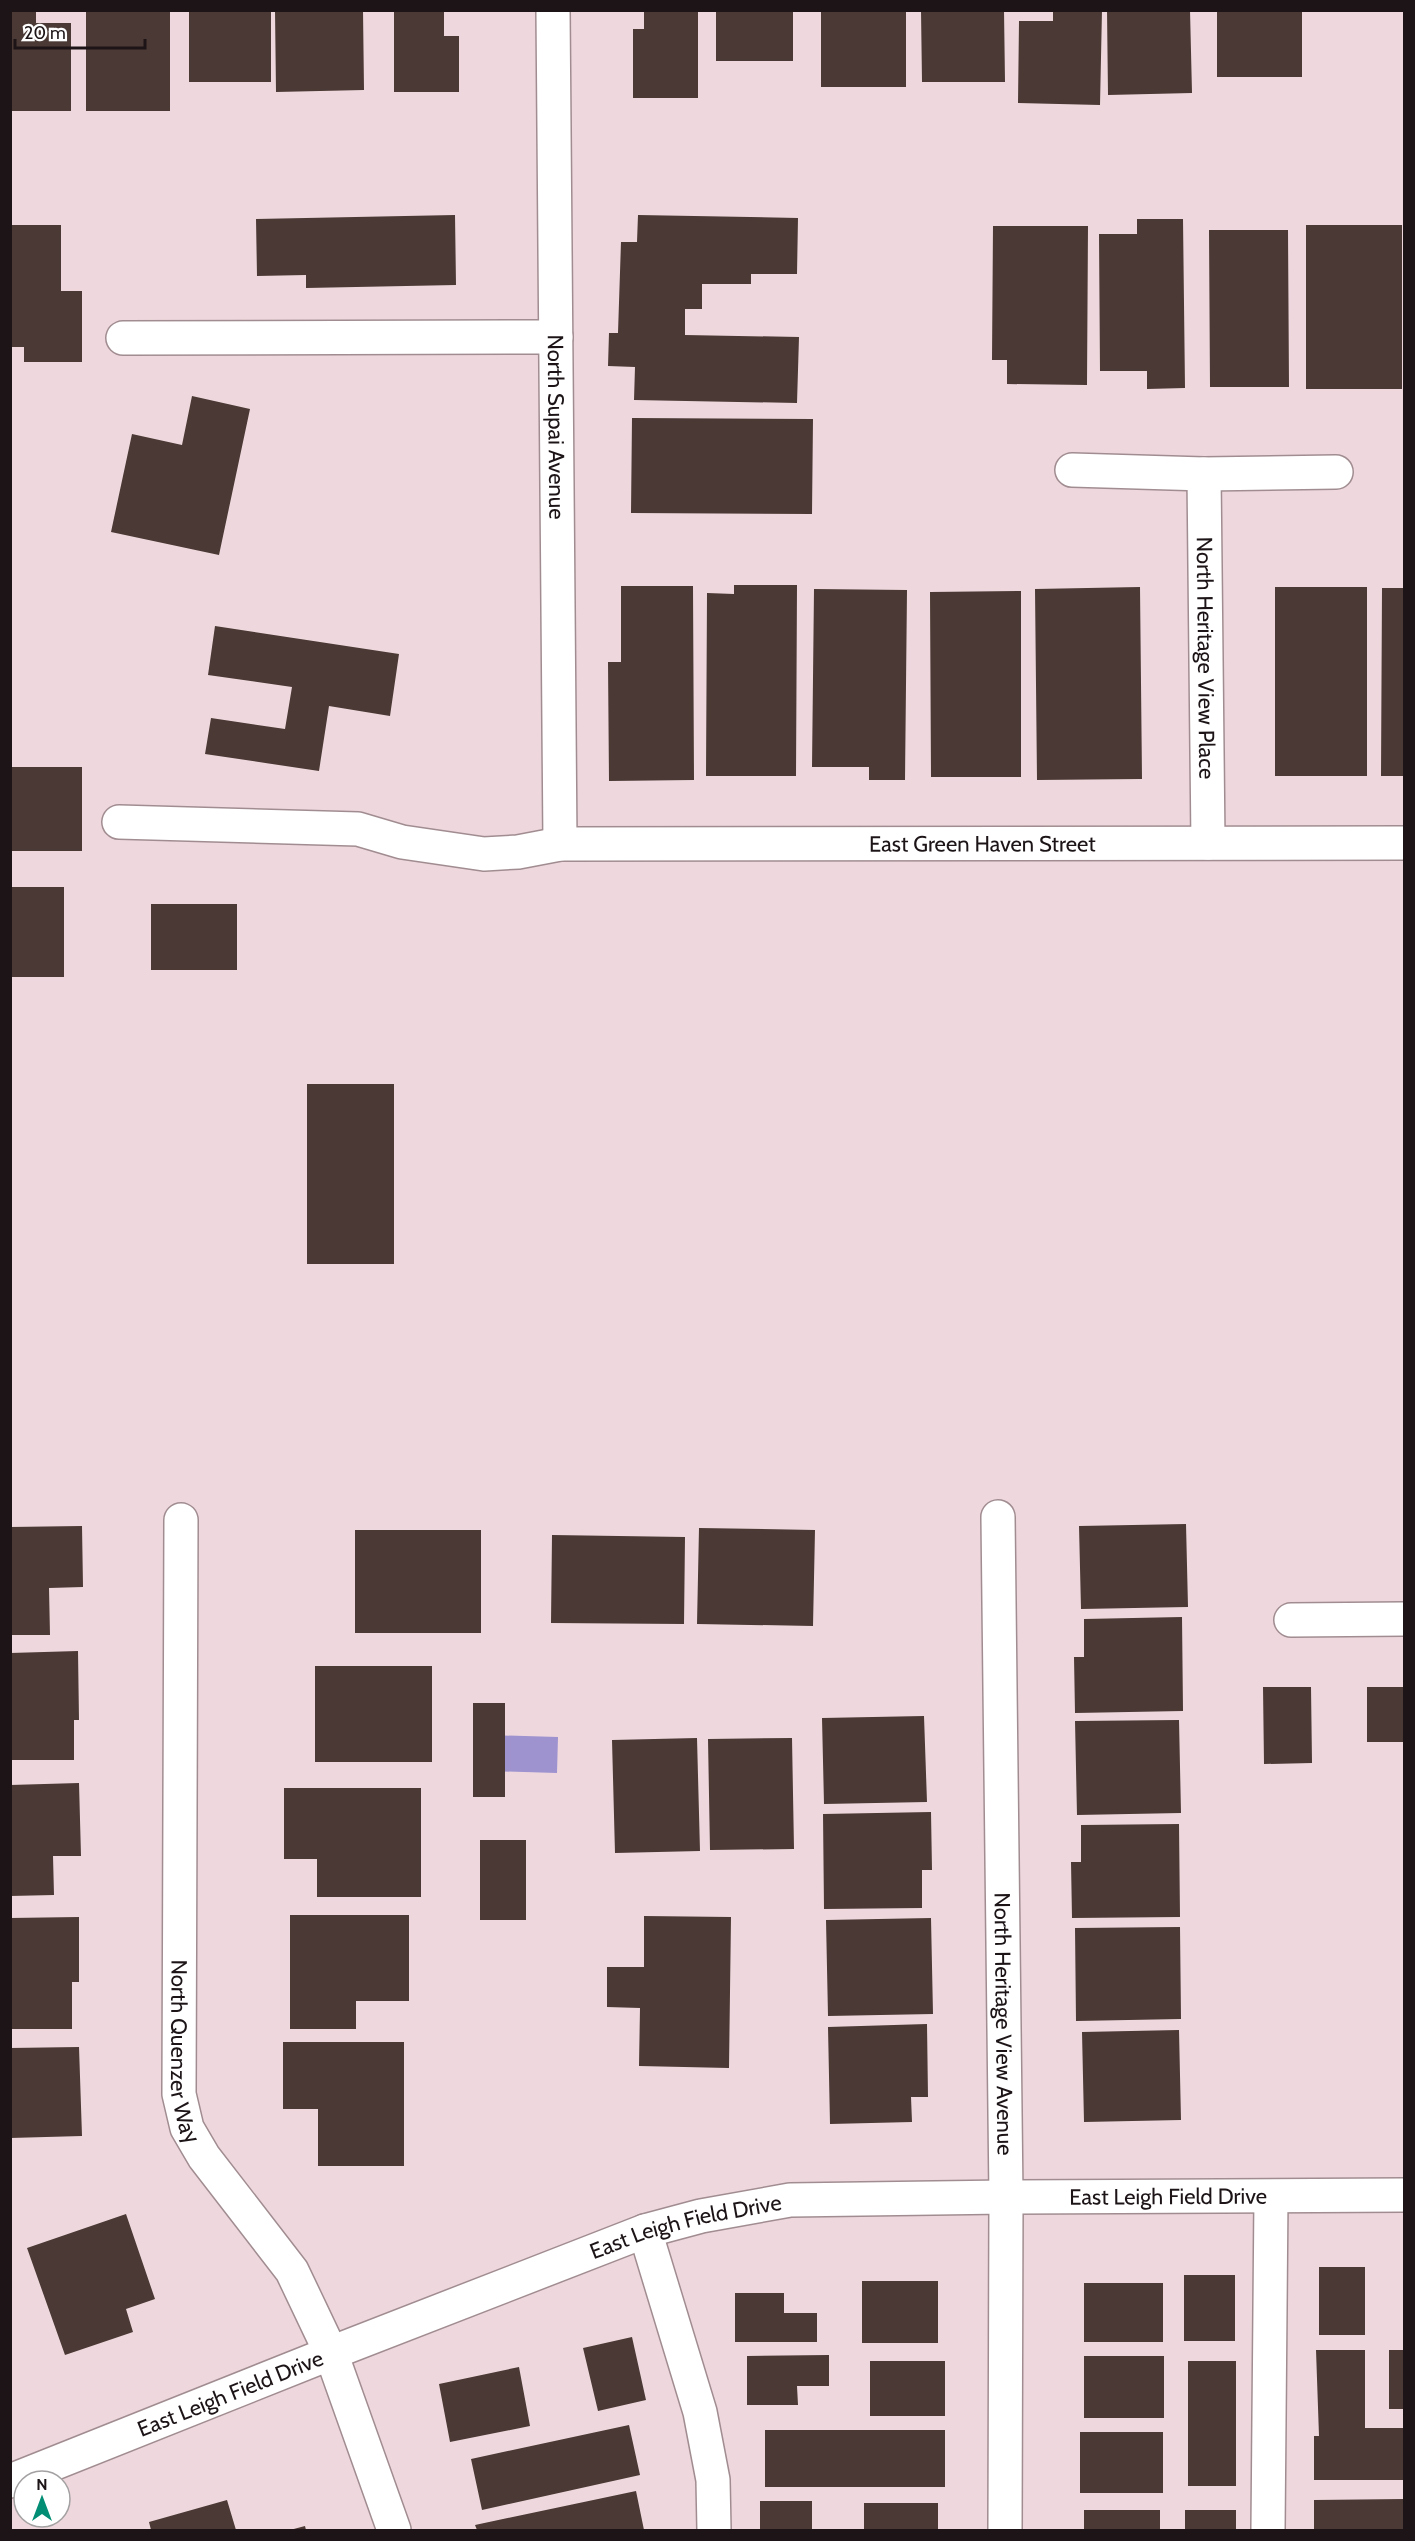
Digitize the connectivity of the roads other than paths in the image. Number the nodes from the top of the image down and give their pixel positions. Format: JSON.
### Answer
{"nodes":[{"id":1,"x":553,"y":10,"type":"edge"},
{"id":2,"x":556,"y":337,"type":"junction"},
{"id":3,"x":123,"y":338,"type":"dead end"},
{"id":4,"x":1072,"y":470,"type":"dead end"},
{"id":5,"x":1336,"y":472,"type":"dead end"},
{"id":6,"x":1204,"y":474,"type":"junction"},
{"id":7,"x":119,"y":822,"type":"dead end"},
{"id":8,"x":1208,"y":843,"type":"junction"},
{"id":9,"x":1404,"y":843,"type":"edge"},
{"id":10,"x":560,"y":844,"type":"junction"},
{"id":11,"x":998,"y":1517,"type":"dead end"},
{"id":12,"x":181,"y":1520,"type":"dead end"},
{"id":13,"x":1404,"y":1619,"type":"edge"},
{"id":14,"x":1291,"y":1620,"type":"dead end"},
{"id":15,"x":1404,"y":2195,"type":"edge"},
{"id":16,"x":1006,"y":2197,"type":"junction"},
{"id":17,"x":1271,"y":2197,"type":"junction"},
{"id":18,"x":645,"y":2231,"type":"junction"},
{"id":19,"x":331,"y":2353,"type":"junction"},
{"id":20,"x":10,"y":2481,"type":"edge"},
{"id":21,"x":394,"y":2530,"type":"edge"},
{"id":22,"x":714,"y":2530,"type":"edge"},
{"id":23,"x":1005,"y":2530,"type":"edge"},
{"id":24,"x":1269,"y":2530,"type":"edge"}],
"edges":[{"from":1,"to":2,"type":"street","name":"North Supai Avenue"},
{"from":2,"to":3,"type":"street"},
{"from":2,"to":10,"type":"street","name":"North Supai Avenue"},
{"from":4,"to":6,"type":"street"},
{"from":5,"to":6,"type":"street"},
{"from":6,"to":8,"type":"street","name":"North Heritage View Place"},
{"from":7,"to":10,"type":"street","name":"East Green Haven Street"},
{"from":8,"to":9,"type":"street","name":"East Green Haven Street"},
{"from":8,"to":10,"type":"street","name":"East Green Haven Street"},
{"from":11,"to":16,"type":"street","name":"North Heritage View Avenue"},
{"from":12,"to":19,"type":"street","name":"North Quenzer Way"},
{"from":13,"to":14,"type":"street"},
{"from":15,"to":17,"type":"street","name":"East Leigh Field Drive"},
{"from":16,"to":17,"type":"street","name":"East Leigh Field Drive"},
{"from":16,"to":18,"type":"street","name":"East Leigh Field Drive"},
{"from":16,"to":23,"type":"street","name":"North Heritage View Avenue"},
{"from":17,"to":24,"type":"street"},
{"from":18,"to":19,"type":"street","name":"East Leigh Field Drive"},
{"from":18,"to":22,"type":"street"},
{"from":19,"to":20,"type":"street","name":"East Leigh Field Drive"},
{"from":19,"to":21,"type":"street","name":"North Quenzer Way"}]}
